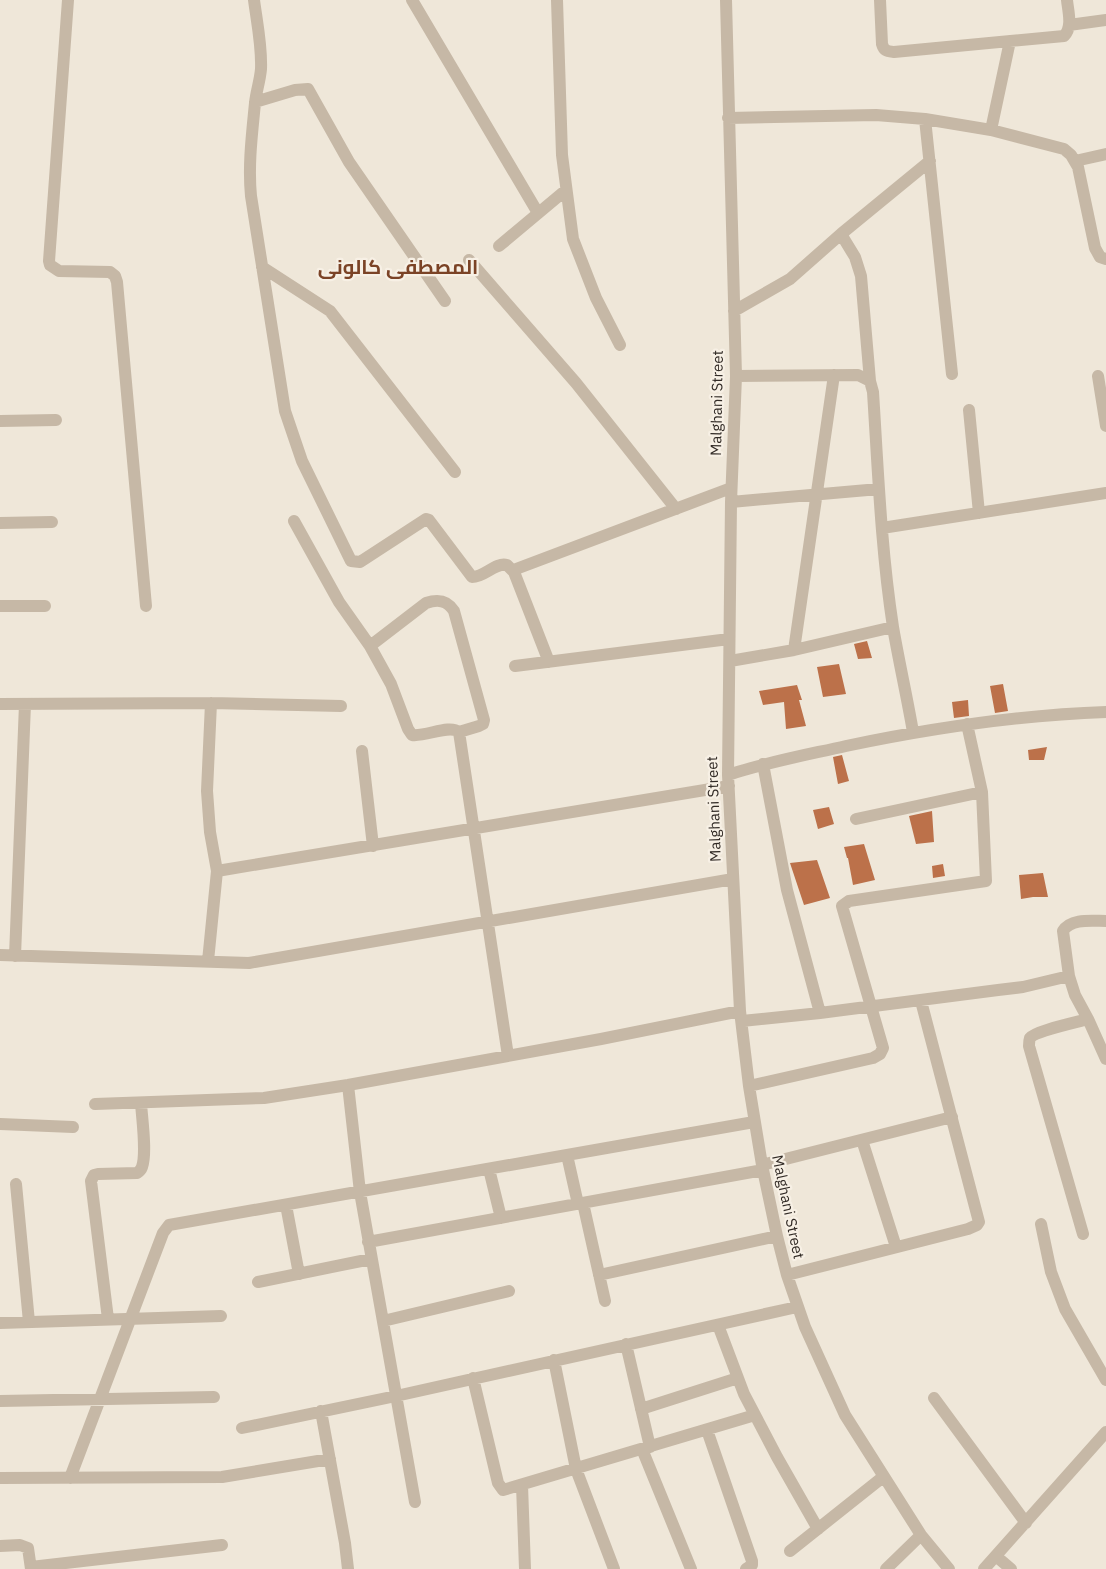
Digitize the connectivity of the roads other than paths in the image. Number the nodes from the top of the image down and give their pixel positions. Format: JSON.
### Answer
{"nodes":[{"id":1,"x":68,"y":0,"type":"edge"},
{"id":2,"x":254,"y":0,"type":"edge"},
{"id":3,"x":412,"y":0,"type":"edge"},
{"id":4,"x":557,"y":0,"type":"edge"},
{"id":5,"x":726,"y":0,"type":"edge"},
{"id":6,"x":880,"y":0,"type":"edge"},
{"id":7,"x":1067,"y":0,"type":"edge"},
{"id":8,"x":1106,"y":20,"type":"edge"},
{"id":9,"x":1069,"y":25,"type":"junction"},
{"id":10,"x":1010,"y":41,"type":"junction"},
{"id":11,"x":255,"y":102,"type":"junction"},
{"id":12,"x":728,"y":118,"type":"junction"},
{"id":13,"x":925,"y":119,"type":"junction"},
{"id":14,"x":991,"y":130,"type":"junction"},
{"id":15,"x":1106,"y":154,"type":"edge"},
{"id":16,"x":930,"y":161,"type":"junction"},
{"id":17,"x":1075,"y":161,"type":"junction"},
{"id":18,"x":566,"y":190,"type":"junction"},
{"id":19,"x":538,"y":213,"type":"junction"},
{"id":20,"x":841,"y":234,"type":"junction"},
{"id":21,"x":499,"y":246,"type":"dead end"},
{"id":22,"x":1106,"y":258,"type":"edge"},
{"id":23,"x":469,"y":260,"type":"dead end"},
{"id":24,"x":262,"y":267,"type":"junction"},
{"id":25,"x":445,"y":301,"type":"dead end"},
{"id":26,"x":734,"y":311,"type":"junction"},
{"id":27,"x":620,"y":345,"type":"dead end"},
{"id":28,"x":952,"y":374,"type":"dead end"},
{"id":29,"x":834,"y":375,"type":"junction"},
{"id":30,"x":736,"y":376,"type":"junction"},
{"id":31,"x":1098,"y":376,"type":"dead end"},
{"id":32,"x":870,"y":381,"type":"junction"},
{"id":33,"x":969,"y":410,"type":"dead end"},
{"id":34,"x":56,"y":420,"type":"dead end"},
{"id":35,"x":0,"y":421,"type":"edge"},
{"id":36,"x":1106,"y":426,"type":"edge"},
{"id":37,"x":455,"y":472,"type":"dead end"},
{"id":38,"x":731,"y":488,"type":"junction"},
{"id":39,"x":879,"y":489,"type":"junction"},
{"id":40,"x":1106,"y":493,"type":"edge"},
{"id":41,"x":817,"y":495,"type":"junction"},
{"id":42,"x":731,"y":502,"type":"junction"},
{"id":43,"x":676,"y":509,"type":"junction"},
{"id":44,"x":979,"y":513,"type":"junction"},
{"id":45,"x":294,"y":521,"type":"dead end"},
{"id":46,"x":52,"y":522,"type":"dead end"},
{"id":47,"x":0,"y":523,"type":"edge"},
{"id":48,"x":882,"y":528,"type":"junction"},
{"id":49,"x":514,"y":572,"type":"junction"},
{"id":50,"x":0,"y":606,"type":"edge"},
{"id":51,"x":45,"y":606,"type":"dead end"},
{"id":52,"x":146,"y":606,"type":"dead end"},
{"id":53,"x":893,"y":627,"type":"junction"},
{"id":54,"x":729,"y":639,"type":"junction"},
{"id":55,"x":370,"y":646,"type":"junction"},
{"id":56,"x":794,"y":650,"type":"junction"},
{"id":57,"x":730,"y":661,"type":"junction"},
{"id":58,"x":549,"y":662,"type":"junction"},
{"id":59,"x":515,"y":666,"type":"dead end"},
{"id":60,"x":211,"y":703,"type":"junction"},
{"id":61,"x":0,"y":704,"type":"edge"},
{"id":62,"x":25,"y":704,"type":"junction"},
{"id":63,"x":341,"y":706,"type":"dead end"},
{"id":64,"x":1106,"y":712,"type":"edge"},
{"id":65,"x":968,"y":724,"type":"junction"},
{"id":66,"x":459,"y":732,"type":"junction"},
{"id":67,"x":913,"y":732,"type":"junction"},
{"id":68,"x":362,"y":751,"type":"dead end"},
{"id":69,"x":763,"y":764,"type":"junction"},
{"id":70,"x":728,"y":781,"type":"junction"},
{"id":71,"x":982,"y":792,"type":"junction"},
{"id":72,"x":856,"y":819,"type":"dead end"},
{"id":73,"x":474,"y":829,"type":"junction"},
{"id":74,"x":373,"y":846,"type":"junction"},
{"id":75,"x":217,"y":871,"type":"junction"},
{"id":76,"x":734,"y":879,"type":"junction"},
{"id":77,"x":1106,"y":921,"type":"edge"},
{"id":78,"x":489,"y":922,"type":"junction"},
{"id":79,"x":0,"y":955,"type":"edge"},
{"id":80,"x":15,"y":956,"type":"junction"},
{"id":81,"x":208,"y":961,"type":"junction"},
{"id":82,"x":1069,"y":976,"type":"junction"},
{"id":83,"x":921,"y":1001,"type":"junction"},
{"id":84,"x":872,"y":1007,"type":"junction"},
{"id":85,"x":820,"y":1014,"type":"junction"},
{"id":86,"x":741,"y":1016,"type":"junction"},
{"id":87,"x":1088,"y":1019,"type":"junction"},
{"id":88,"x":508,"y":1056,"type":"junction"},
{"id":89,"x":1106,"y":1059,"type":"edge"},
{"id":90,"x":348,"y":1085,"type":"junction"},
{"id":91,"x":749,"y":1086,"type":"junction"},
{"id":92,"x":141,"y":1103,"type":"junction"},
{"id":93,"x":95,"y":1104,"type":"dead end"},
{"id":94,"x":952,"y":1117,"type":"junction"},
{"id":95,"x":754,"y":1122,"type":"junction"},
{"id":96,"x":0,"y":1124,"type":"edge"},
{"id":97,"x":73,"y":1127,"type":"dead end"},
{"id":98,"x":862,"y":1140,"type":"junction"},
{"id":99,"x":567,"y":1155,"type":"junction"},
{"id":100,"x":763,"y":1168,"type":"junction"},
{"id":101,"x":489,"y":1169,"type":"junction"},
{"id":102,"x":16,"y":1184,"type":"dead end"},
{"id":103,"x":360,"y":1192,"type":"junction"},
{"id":104,"x":580,"y":1204,"type":"junction"},
{"id":105,"x":286,"y":1205,"type":"junction"},
{"id":106,"x":501,"y":1218,"type":"junction"},
{"id":107,"x":1041,"y":1224,"type":"dead end"},
{"id":108,"x":1084,"y":1234,"type":"dead end"},
{"id":109,"x":777,"y":1236,"type":"junction"},
{"id":110,"x":368,"y":1242,"type":"junction"},
{"id":111,"x":896,"y":1247,"type":"junction"},
{"id":112,"x":371,"y":1259,"type":"junction"},
{"id":113,"x":299,"y":1274,"type":"junction"},
{"id":114,"x":599,"y":1275,"type":"junction"},
{"id":115,"x":787,"y":1275,"type":"junction"},
{"id":116,"x":258,"y":1282,"type":"dead end"},
{"id":117,"x":509,"y":1291,"type":"dead end"},
{"id":118,"x":604,"y":1301,"type":"dead end"},
{"id":119,"x":798,"y":1307,"type":"junction"},
{"id":120,"x":220,"y":1316,"type":"dead end"},
{"id":121,"x":130,"y":1319,"type":"junction"},
{"id":122,"x":108,"y":1320,"type":"junction"},
{"id":123,"x":382,"y":1321,"type":"junction"},
{"id":124,"x":29,"y":1322,"type":"junction"},
{"id":125,"x":0,"y":1323,"type":"edge"},
{"id":126,"x":718,"y":1324,"type":"junction"},
{"id":127,"x":626,"y":1344,"type":"junction"},
{"id":128,"x":554,"y":1360,"type":"junction"},
{"id":129,"x":473,"y":1378,"type":"junction"},
{"id":130,"x":738,"y":1378,"type":"junction"},
{"id":131,"x":1106,"y":1380,"type":"edge"},
{"id":132,"x":396,"y":1396,"type":"junction"},
{"id":133,"x":214,"y":1397,"type":"dead end"},
{"id":134,"x":934,"y":1398,"type":"dead end"},
{"id":135,"x":100,"y":1399,"type":"junction"},
{"id":136,"x":0,"y":1401,"type":"edge"},
{"id":137,"x":641,"y":1409,"type":"junction"},
{"id":138,"x":321,"y":1411,"type":"junction"},
{"id":139,"x":755,"y":1416,"type":"junction"},
{"id":140,"x":242,"y":1428,"type":"dead end"},
{"id":141,"x":707,"y":1430,"type":"junction"},
{"id":142,"x":1106,"y":1432,"type":"edge"},
{"id":143,"x":646,"y":1448,"type":"junction"},
{"id":144,"x":330,"y":1458,"type":"junction"},
{"id":145,"x":576,"y":1469,"type":"junction"},
{"id":146,"x":883,"y":1477,"type":"junction"},
{"id":147,"x":0,"y":1478,"type":"edge"},
{"id":148,"x":70,"y":1478,"type":"junction"},
{"id":149,"x":522,"y":1485,"type":"junction"},
{"id":150,"x":415,"y":1502,"type":"dead end"},
{"id":151,"x":1026,"y":1523,"type":"junction"},
{"id":152,"x":818,"y":1529,"type":"junction"},
{"id":153,"x":921,"y":1535,"type":"junction"},
{"id":154,"x":222,"y":1544,"type":"dead end"},
{"id":155,"x":0,"y":1546,"type":"edge"},
{"id":156,"x":790,"y":1551,"type":"dead end"},
{"id":157,"x":997,"y":1556,"type":"junction"},
{"id":158,"x":31,"y":1568,"type":"edge"},
{"id":159,"x":348,"y":1569,"type":"edge"},
{"id":160,"x":525,"y":1569,"type":"edge"},
{"id":161,"x":614,"y":1569,"type":"edge"},
{"id":162,"x":691,"y":1569,"type":"edge"},
{"id":163,"x":746,"y":1569,"type":"edge"},
{"id":164,"x":886,"y":1569,"type":"edge"},
{"id":165,"x":949,"y":1569,"type":"edge"},
{"id":166,"x":984,"y":1569,"type":"edge"},
{"id":167,"x":1010,"y":1569,"type":"edge"}],
"edges":[{"from":1,"to":52,"type":"street"},
{"from":2,"to":11,"type":"street"},
{"from":3,"to":19,"type":"street"},
{"from":4,"to":18,"type":"street"},
{"from":5,"to":12,"type":"street","name":"Malghani Street"},
{"from":6,"to":10,"type":"street"},
{"from":7,"to":9,"type":"street"},
{"from":8,"to":9,"type":"street"},
{"from":9,"to":10,"type":"street"},
{"from":10,"to":14,"type":"street"},
{"from":11,"to":24,"type":"street"},
{"from":11,"to":25,"type":"street"},
{"from":12,"to":13,"type":"street"},
{"from":12,"to":26,"type":"street","name":"Malghani Street"},
{"from":13,"to":14,"type":"street"},
{"from":13,"to":16,"type":"street"},
{"from":14,"to":17,"type":"street"},
{"from":15,"to":17,"type":"street"},
{"from":16,"to":20,"type":"street"},
{"from":16,"to":28,"type":"street"},
{"from":17,"to":22,"type":"street"},
{"from":18,"to":19,"type":"street"},
{"from":18,"to":27,"type":"street"},
{"from":19,"to":21,"type":"street"},
{"from":20,"to":26,"type":"street"},
{"from":20,"to":32,"type":"street"},
{"from":23,"to":43,"type":"street"},
{"from":24,"to":37,"type":"street"},
{"from":24,"to":49,"type":"street"},
{"from":26,"to":30,"type":"street","name":"Malghani Street"},
{"from":29,"to":30,"type":"street"},
{"from":29,"to":32,"type":"street"},
{"from":29,"to":41,"type":"street"},
{"from":30,"to":38,"type":"street","name":"Malghani Street"},
{"from":31,"to":36,"type":"street"},
{"from":32,"to":39,"type":"street"},
{"from":33,"to":44,"type":"street"},
{"from":34,"to":35,"type":"street"},
{"from":38,"to":42,"type":"street","name":"Malghani Street"},
{"from":38,"to":43,"type":"street"},
{"from":39,"to":41,"type":"street"},
{"from":39,"to":48,"type":"street"},
{"from":40,"to":44,"type":"street"},
{"from":41,"to":42,"type":"street"},
{"from":41,"to":56,"type":"street"},
{"from":42,"to":54,"type":"street","name":"Malghani Street"},
{"from":43,"to":49,"type":"street"},
{"from":44,"to":48,"type":"street"},
{"from":45,"to":55,"type":"street"},
{"from":46,"to":47,"type":"street"},
{"from":48,"to":53,"type":"street"},
{"from":49,"to":58,"type":"street"},
{"from":50,"to":51,"type":"street"},
{"from":53,"to":56,"type":"street"},
{"from":53,"to":67,"type":"street"},
{"from":54,"to":57,"type":"street","name":"Malghani Street"},
{"from":54,"to":58,"type":"street"},
{"from":55,"to":66,"type":"street"},
{"from":55,"to":66,"type":"street"},
{"from":56,"to":57,"type":"street"},
{"from":57,"to":70,"type":"street","name":"Malghani Street"},
{"from":58,"to":59,"type":"street"},
{"from":60,"to":62,"type":"street"},
{"from":60,"to":63,"type":"street"},
{"from":60,"to":75,"type":"street"},
{"from":61,"to":62,"type":"street"},
{"from":62,"to":80,"type":"street"},
{"from":64,"to":65,"type":"street"},
{"from":65,"to":67,"type":"street"},
{"from":65,"to":71,"type":"street"},
{"from":66,"to":73,"type":"street"},
{"from":67,"to":69,"type":"street"},
{"from":68,"to":74,"type":"street"},
{"from":69,"to":70,"type":"street"},
{"from":69,"to":85,"type":"street"},
{"from":70,"to":73,"type":"street"},
{"from":70,"to":76,"type":"street","name":"Malghani Street"},
{"from":71,"to":72,"type":"street"},
{"from":71,"to":84,"type":"street"},
{"from":73,"to":74,"type":"street"},
{"from":73,"to":78,"type":"street"},
{"from":74,"to":75,"type":"street"},
{"from":75,"to":81,"type":"street"},
{"from":76,"to":78,"type":"street"},
{"from":76,"to":86,"type":"street","name":"Malghani Street"},
{"from":77,"to":82,"type":"street"},
{"from":78,"to":81,"type":"street"},
{"from":78,"to":88,"type":"street"},
{"from":79,"to":80,"type":"street"},
{"from":80,"to":81,"type":"street"},
{"from":82,"to":83,"type":"street"},
{"from":82,"to":87,"type":"street"},
{"from":83,"to":84,"type":"street"},
{"from":83,"to":94,"type":"street"},
{"from":84,"to":85,"type":"street"},
{"from":84,"to":91,"type":"street"},
{"from":85,"to":86,"type":"street"},
{"from":86,"to":88,"type":"street"},
{"from":86,"to":91,"type":"street","name":"Malghani Street"},
{"from":87,"to":89,"type":"street"},
{"from":87,"to":108,"type":"street"},
{"from":88,"to":90,"type":"street"},
{"from":90,"to":92,"type":"street"},
{"from":90,"to":103,"type":"street"},
{"from":91,"to":95,"type":"street","name":"Malghani Street"},
{"from":92,"to":93,"type":"street"},
{"from":92,"to":122,"type":"street"},
{"from":94,"to":98,"type":"street"},
{"from":94,"to":111,"type":"street"},
{"from":95,"to":99,"type":"street"},
{"from":95,"to":100,"type":"street","name":"Malghani Street"},
{"from":96,"to":97,"type":"street"},
{"from":98,"to":100,"type":"street"},
{"from":98,"to":111,"type":"street"},
{"from":99,"to":101,"type":"street"},
{"from":99,"to":104,"type":"street"},
{"from":100,"to":104,"type":"street"},
{"from":100,"to":109,"type":"street","name":"Malghani Street"},
{"from":101,"to":103,"type":"street"},
{"from":101,"to":106,"type":"street"},
{"from":102,"to":124,"type":"street"},
{"from":103,"to":105,"type":"street"},
{"from":103,"to":110,"type":"street"},
{"from":104,"to":106,"type":"street"},
{"from":104,"to":114,"type":"street"},
{"from":105,"to":113,"type":"street"},
{"from":105,"to":121,"type":"street"},
{"from":106,"to":110,"type":"street"},
{"from":107,"to":131,"type":"street"},
{"from":109,"to":114,"type":"street"},
{"from":109,"to":115,"type":"street","name":"Malghani Street"},
{"from":110,"to":112,"type":"street"},
{"from":111,"to":115,"type":"street"},
{"from":112,"to":113,"type":"street"},
{"from":112,"to":123,"type":"street"},
{"from":113,"to":116,"type":"street"},
{"from":114,"to":118,"type":"street"},
{"from":115,"to":119,"type":"street","name":"Malghani Street"},
{"from":117,"to":123,"type":"street"},
{"from":119,"to":126,"type":"street"},
{"from":119,"to":146,"type":"street","name":"Malghani Street"},
{"from":120,"to":121,"type":"street"},
{"from":121,"to":122,"type":"street"},
{"from":121,"to":135,"type":"street"},
{"from":122,"to":124,"type":"street"},
{"from":123,"to":132,"type":"street"},
{"from":124,"to":125,"type":"street"},
{"from":126,"to":127,"type":"street"},
{"from":126,"to":130,"type":"street"},
{"from":127,"to":128,"type":"street"},
{"from":127,"to":137,"type":"street"},
{"from":128,"to":129,"type":"street"},
{"from":128,"to":145,"type":"street"},
{"from":129,"to":132,"type":"street"},
{"from":129,"to":149,"type":"street"},
{"from":130,"to":137,"type":"street"},
{"from":130,"to":139,"type":"street"},
{"from":132,"to":138,"type":"street"},
{"from":132,"to":150,"type":"street"},
{"from":133,"to":135,"type":"street"},
{"from":134,"to":151,"type":"street"},
{"from":135,"to":136,"type":"street"},
{"from":135,"to":148,"type":"street"},
{"from":137,"to":143,"type":"street"},
{"from":138,"to":140,"type":"street"},
{"from":138,"to":144,"type":"street"},
{"from":139,"to":141,"type":"street"},
{"from":139,"to":152,"type":"street"},
{"from":141,"to":143,"type":"street"},
{"from":141,"to":163,"type":"street"},
{"from":142,"to":151,"type":"street"},
{"from":143,"to":145,"type":"street"},
{"from":143,"to":162,"type":"street"},
{"from":144,"to":148,"type":"street"},
{"from":144,"to":159,"type":"street"},
{"from":145,"to":149,"type":"street"},
{"from":145,"to":161,"type":"street"},
{"from":146,"to":152,"type":"street"},
{"from":146,"to":153,"type":"street","name":"Malghani Street"},
{"from":147,"to":148,"type":"street"},
{"from":149,"to":160,"type":"street"},
{"from":151,"to":157,"type":"street"},
{"from":152,"to":156,"type":"street"},
{"from":153,"to":164,"type":"street"},
{"from":153,"to":165,"type":"street","name":"Malghani Street"},
{"from":154,"to":158,"type":"street"},
{"from":155,"to":158,"type":"street"},
{"from":157,"to":166,"type":"street"},
{"from":157,"to":167,"type":"street"}]}
